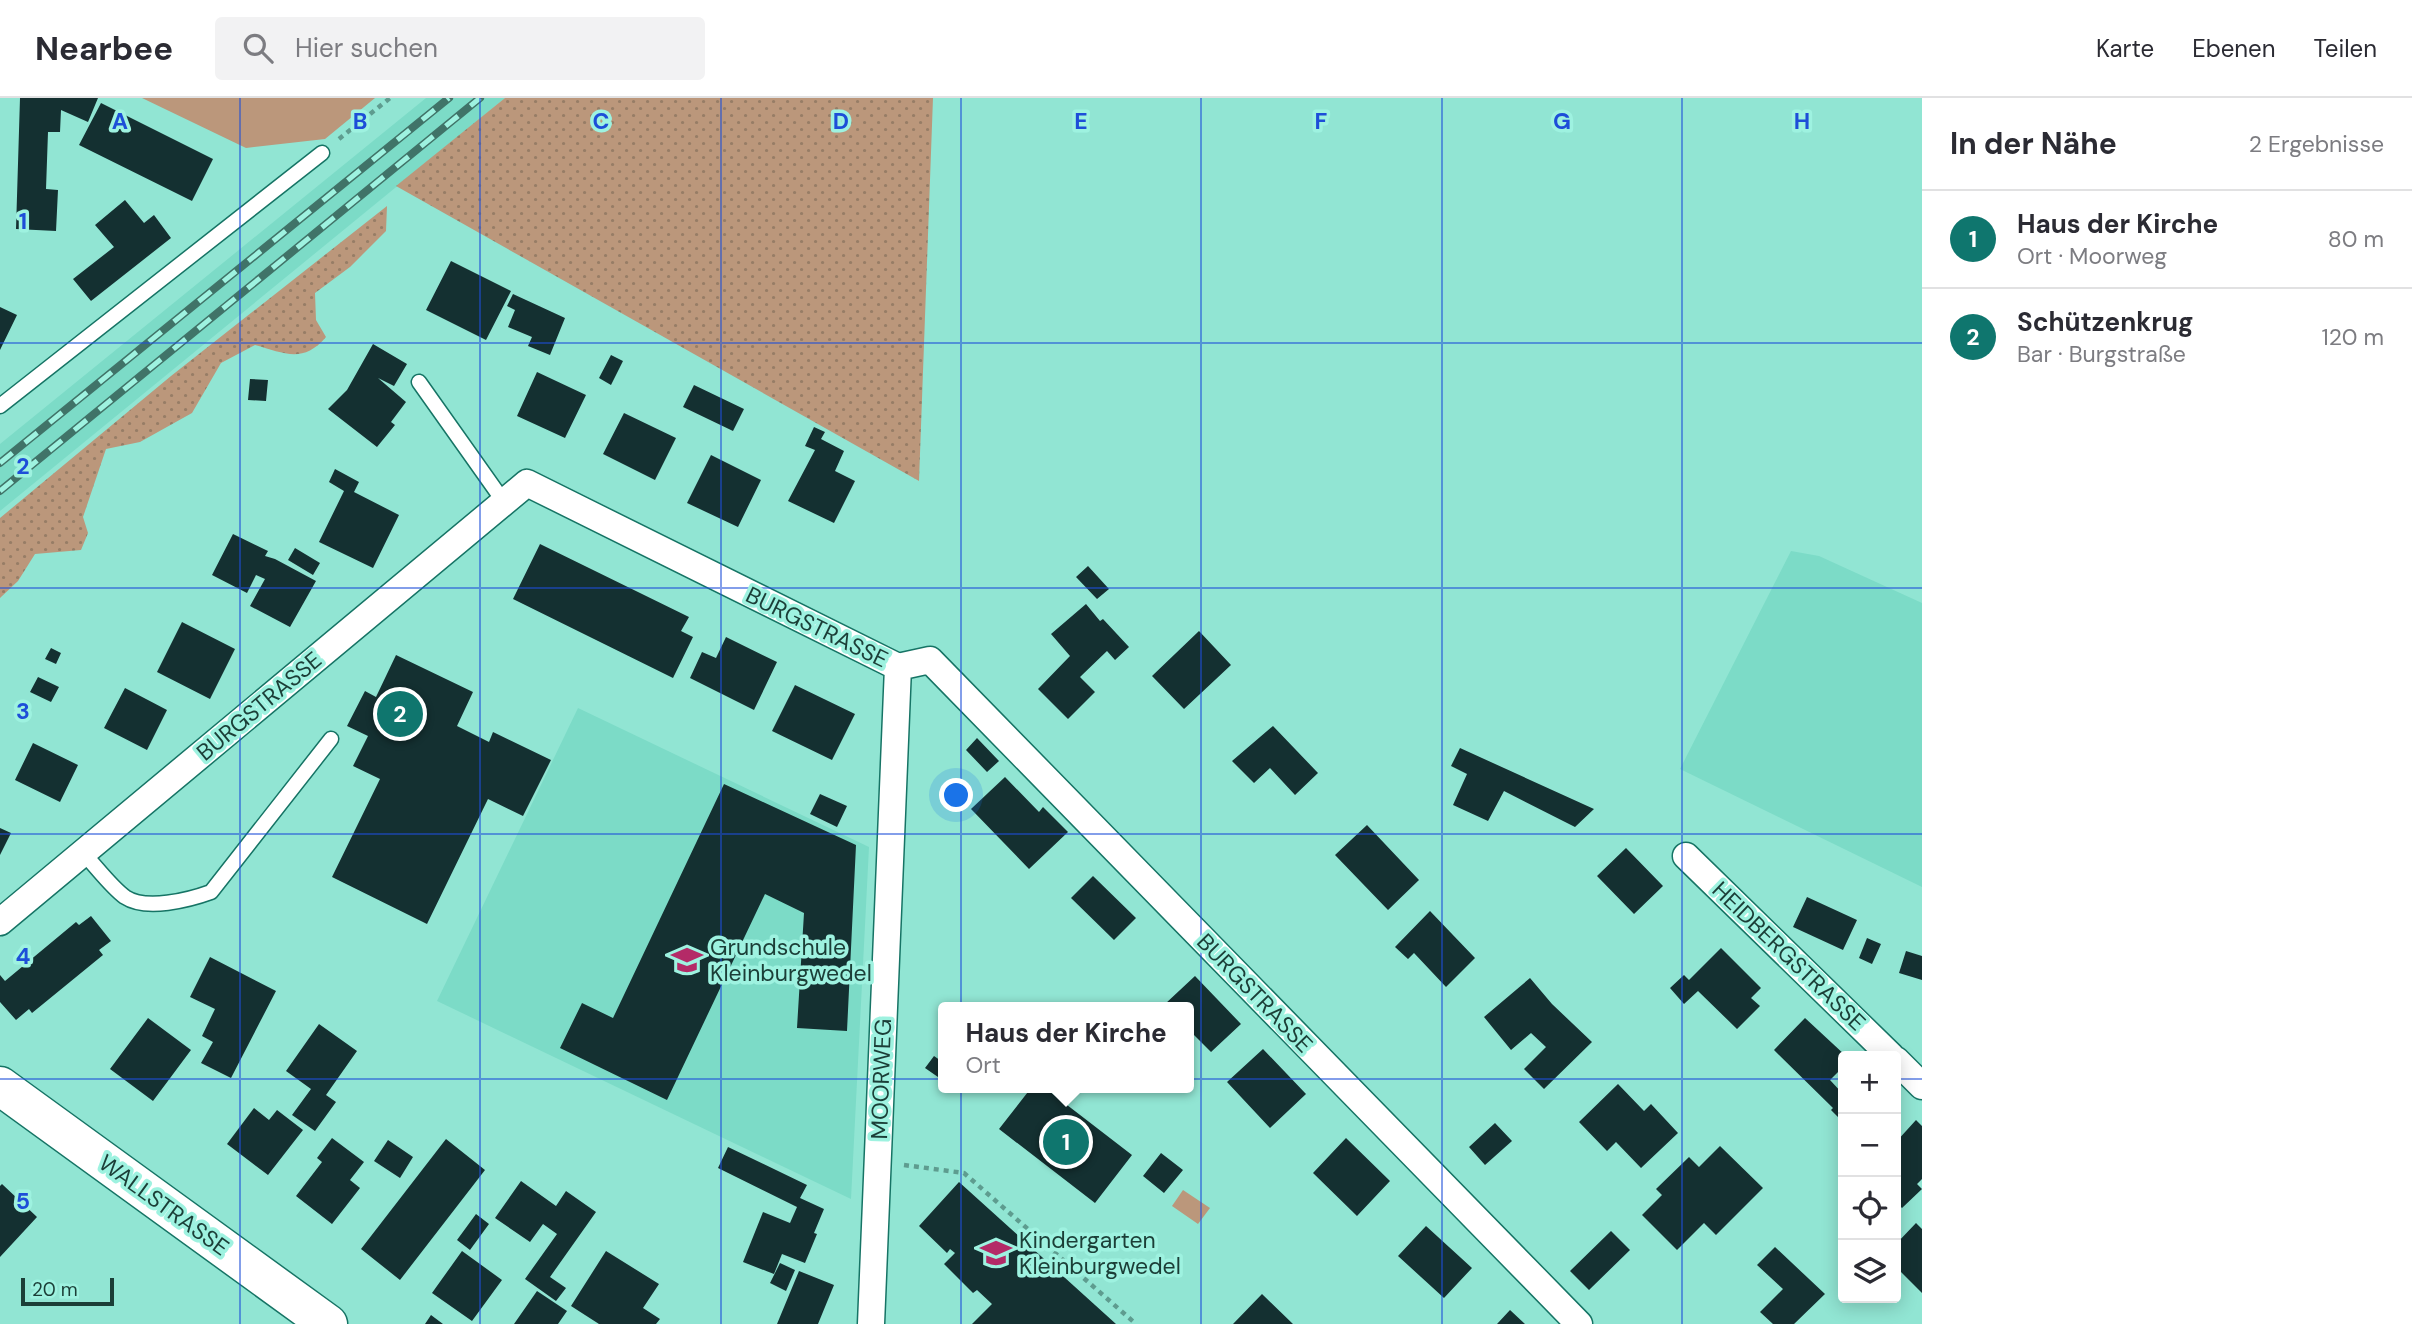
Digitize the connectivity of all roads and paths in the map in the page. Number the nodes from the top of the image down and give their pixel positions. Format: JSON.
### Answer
{"nodes":[{"id":1,"x":390,"y":98,"type":"edge"},
{"id":2,"x":322,"y":153,"type":"joint"},
{"id":3,"x":419,"y":382,"type":"dead end"},
{"id":4,"x":0,"y":406,"type":"edge"},
{"id":5,"x":504,"y":502,"type":"junction"},
{"id":6,"x":898,"y":667,"type":"junction"},
{"id":7,"x":331,"y":739,"type":"dead end"},
{"id":8,"x":83,"y":853,"type":"junction"},
{"id":9,"x":1686,"y":856,"type":"dead end"},
{"id":10,"x":0,"y":922,"type":"edge"},
{"id":11,"x":1886,"y":1051,"type":"edge"},
{"id":12,"x":1901,"y":1065,"type":"edge"},
{"id":13,"x":0,"y":1086,"type":"edge"},
{"id":14,"x":1922,"y":1086,"type":"edge"},
{"id":15,"x":878,"y":1161,"type":"junction"},
{"id":16,"x":328,"y":1324,"type":"edge"},
{"id":17,"x":871,"y":1324,"type":"edge"},
{"id":18,"x":1136,"y":1324,"type":"edge"},
{"id":19,"x":1579,"y":1324,"type":"edge"}],
"edges":[{"from":1,"to":2,"type":"path"},
{"from":2,"to":4,"type":"lane"},
{"from":3,"to":5,"type":"lane"},
{"from":5,"to":6,"type":"street","name":"BURGSTRASSE"},
{"from":5,"to":8,"type":"street","name":"BURGSTRASSE"},
{"from":6,"to":15,"type":"street","name":"MOORWEG"},
{"from":6,"to":19,"type":"street","name":"BURGSTRASSE"},
{"from":7,"to":8,"type":"lane"},
{"from":8,"to":10,"type":"street","name":"BURGSTRASSE"},
{"from":9,"to":11,"type":"street","name":"HEIDBERGSTRASSE"},
{"from":12,"to":14,"type":"street"},
{"from":13,"to":16,"type":"street","name":"WALLSTRASSE"},
{"from":15,"to":17,"type":"street","name":"MOORWEG"},
{"from":15,"to":18,"type":"path"}]}
